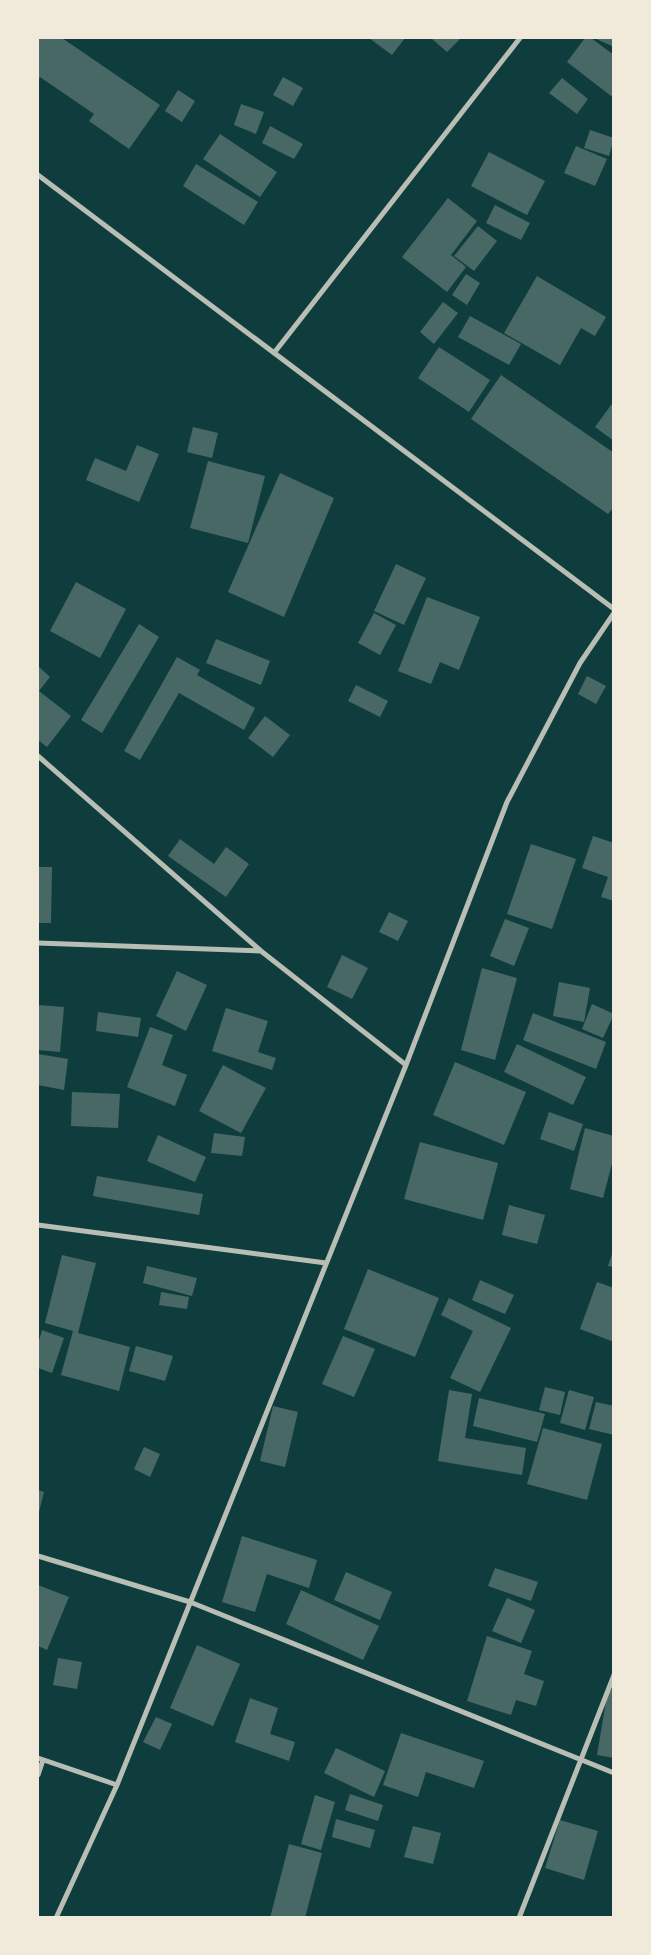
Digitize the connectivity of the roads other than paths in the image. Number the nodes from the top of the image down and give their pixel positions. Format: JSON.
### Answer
{"nodes":[{"id":1,"x":520,"y":38,"type":"edge"},
{"id":2,"x":38,"y":175,"type":"edge"},
{"id":3,"x":274,"y":353,"type":"junction"},
{"id":4,"x":614,"y":611,"type":"edge"},
{"id":5,"x":38,"y":756,"type":"edge"},
{"id":6,"x":38,"y":943,"type":"edge"},
{"id":7,"x":261,"y":951,"type":"junction"},
{"id":8,"x":406,"y":1064,"type":"junction"},
{"id":9,"x":38,"y":1225,"type":"edge"},
{"id":10,"x":326,"y":1263,"type":"junction"},
{"id":11,"x":38,"y":1556,"type":"edge"},
{"id":12,"x":190,"y":1602,"type":"junction"},
{"id":13,"x":614,"y":1676,"type":"edge"},
{"id":14,"x":40,"y":1759,"type":"edge"},
{"id":15,"x":579,"y":1759,"type":"junction"},
{"id":16,"x":614,"y":1773,"type":"edge"},
{"id":17,"x":38,"y":1774,"type":"edge"},
{"id":18,"x":117,"y":1785,"type":"junction"},
{"id":19,"x":56,"y":1918,"type":"edge"},
{"id":20,"x":519,"y":1918,"type":"edge"}],
"edges":[{"from":1,"to":3,"type":"street"},
{"from":2,"to":3,"type":"street"},
{"from":3,"to":4,"type":"street"},
{"from":4,"to":8,"type":"street"},
{"from":5,"to":7,"type":"street"},
{"from":6,"to":7,"type":"street"},
{"from":7,"to":8,"type":"street"},
{"from":8,"to":10,"type":"street"},
{"from":9,"to":10,"type":"street"},
{"from":10,"to":12,"type":"street"},
{"from":11,"to":12,"type":"street"},
{"from":12,"to":15,"type":"street"},
{"from":12,"to":18,"type":"street"},
{"from":13,"to":15,"type":"street"},
{"from":14,"to":17,"type":"street"},
{"from":14,"to":18,"type":"street"},
{"from":15,"to":16,"type":"street"},
{"from":15,"to":20,"type":"street"},
{"from":18,"to":19,"type":"street"}]}
